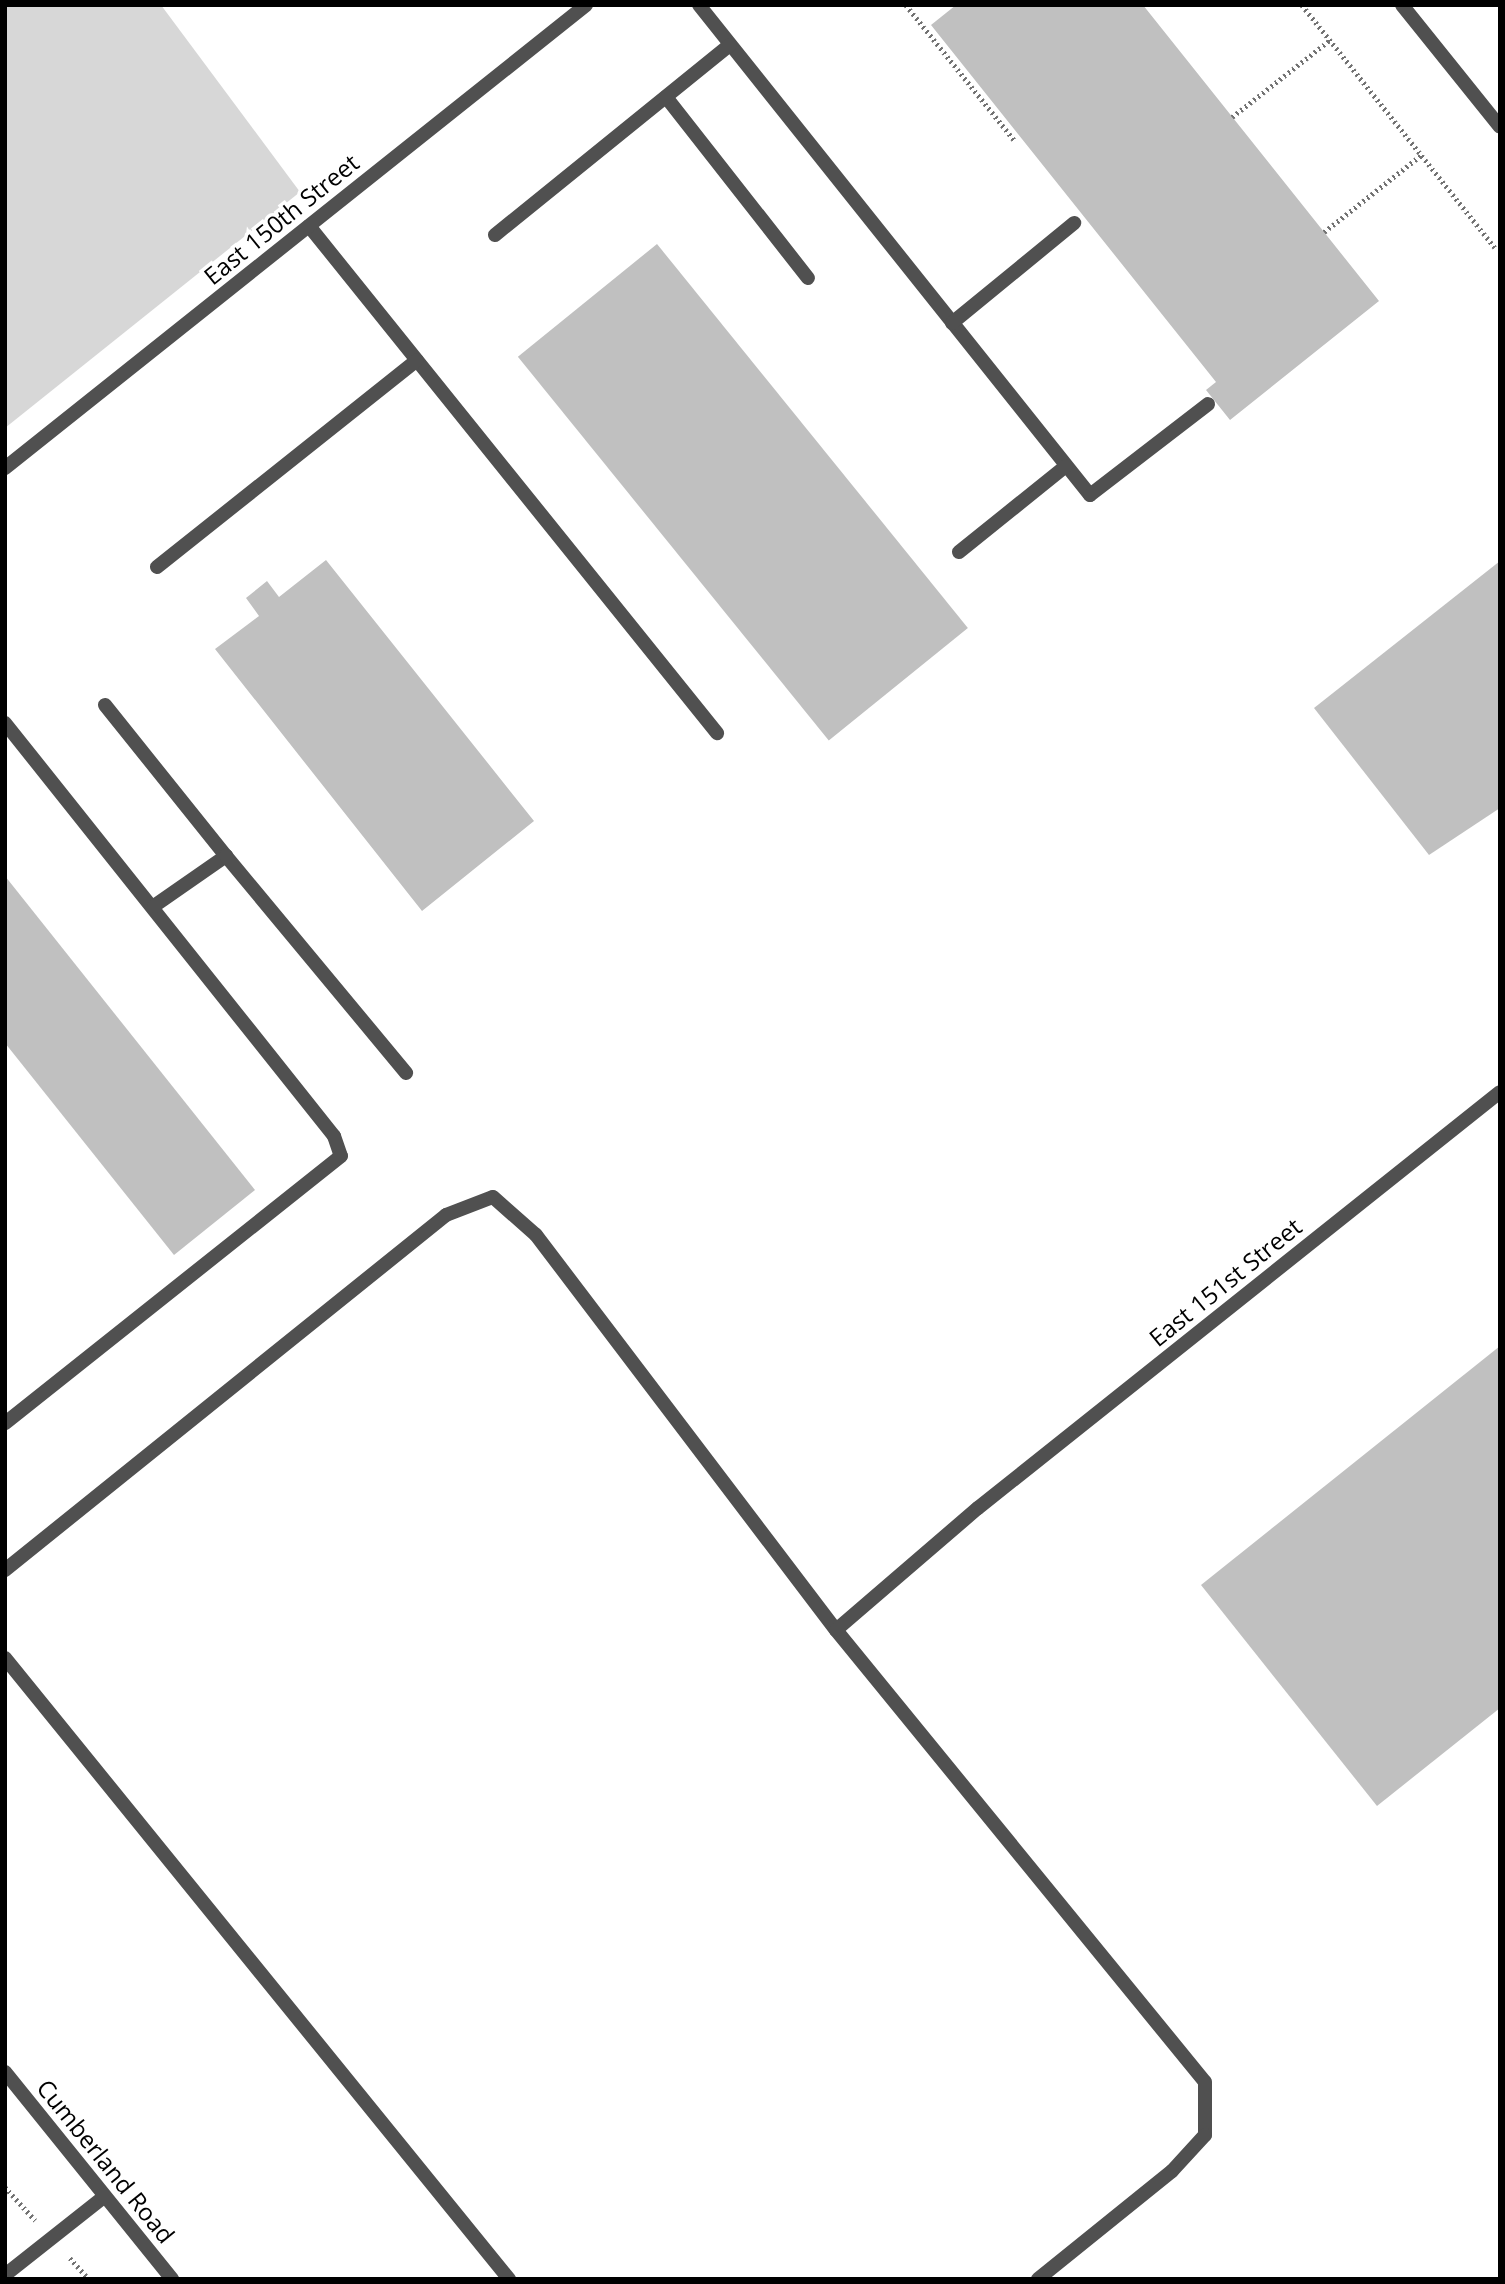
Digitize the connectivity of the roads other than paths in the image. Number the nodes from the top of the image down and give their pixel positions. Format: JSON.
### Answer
{"nodes":[{"id":1,"x":586,"y":5,"type":"edge"},
{"id":2,"x":699,"y":5,"type":"edge"},
{"id":3,"x":1402,"y":5,"type":"edge"},
{"id":4,"x":730,"y":45,"type":"junction"},
{"id":5,"x":666,"y":97,"type":"junction"},
{"id":6,"x":1500,"y":127,"type":"edge"},
{"id":7,"x":1074,"y":223,"type":"dead end"},
{"id":8,"x":309,"y":226,"type":"junction"},
{"id":9,"x":495,"y":235,"type":"dead end"},
{"id":10,"x":808,"y":278,"type":"dead end"},
{"id":11,"x":952,"y":323,"type":"junction"},
{"id":12,"x":417,"y":360,"type":"junction"},
{"id":13,"x":1208,"y":404,"type":"dead end"},
{"id":14,"x":1066,"y":466,"type":"junction"},
{"id":15,"x":5,"y":468,"type":"edge"},
{"id":16,"x":959,"y":552,"type":"dead end"},
{"id":17,"x":157,"y":567,"type":"dead end"},
{"id":18,"x":105,"y":705,"type":"dead end"},
{"id":19,"x":5,"y":723,"type":"edge"},
{"id":20,"x":717,"y":733,"type":"dead end"},
{"id":21,"x":226,"y":856,"type":"junction"},
{"id":22,"x":154,"y":906,"type":"junction"},
{"id":23,"x":406,"y":1073,"type":"dead end"},
{"id":24,"x":1500,"y":1092,"type":"edge"},
{"id":25,"x":5,"y":1423,"type":"edge"},
{"id":26,"x":5,"y":1570,"type":"edge"},
{"id":27,"x":836,"y":1630,"type":"junction"},
{"id":28,"x":5,"y":1658,"type":"edge"},
{"id":29,"x":5,"y":2071,"type":"edge"},
{"id":30,"x":106,"y":2196,"type":"junction"},
{"id":31,"x":5,"y":2275,"type":"edge"},
{"id":32,"x":172,"y":2279,"type":"edge"},
{"id":33,"x":509,"y":2279,"type":"edge"},
{"id":34,"x":1038,"y":2279,"type":"edge"}],
"edges":[{"from":1,"to":8,"type":"street","name":"East 150th Street"},
{"from":2,"to":4,"type":"street"},
{"from":3,"to":6,"type":"street"},
{"from":4,"to":5,"type":"street"},
{"from":4,"to":11,"type":"street"},
{"from":5,"to":9,"type":"street"},
{"from":5,"to":10,"type":"street"},
{"from":7,"to":11,"type":"street"},
{"from":8,"to":12,"type":"street"},
{"from":8,"to":15,"type":"street","name":"East 150th Street"},
{"from":11,"to":14,"type":"street"},
{"from":12,"to":17,"type":"street"},
{"from":12,"to":20,"type":"street"},
{"from":13,"to":14,"type":"street"},
{"from":14,"to":16,"type":"street"},
{"from":18,"to":21,"type":"street"},
{"from":19,"to":22,"type":"street"},
{"from":21,"to":22,"type":"street"},
{"from":21,"to":23,"type":"street"},
{"from":22,"to":25,"type":"street"},
{"from":24,"to":27,"type":"street","name":"East 151st Street"},
{"from":26,"to":27,"type":"street"},
{"from":27,"to":34,"type":"street"},
{"from":28,"to":33,"type":"street"},
{"from":29,"to":30,"type":"street","name":"Cumberland Road"},
{"from":30,"to":31,"type":"street"},
{"from":30,"to":32,"type":"street","name":"Cumberland Road"}]}
